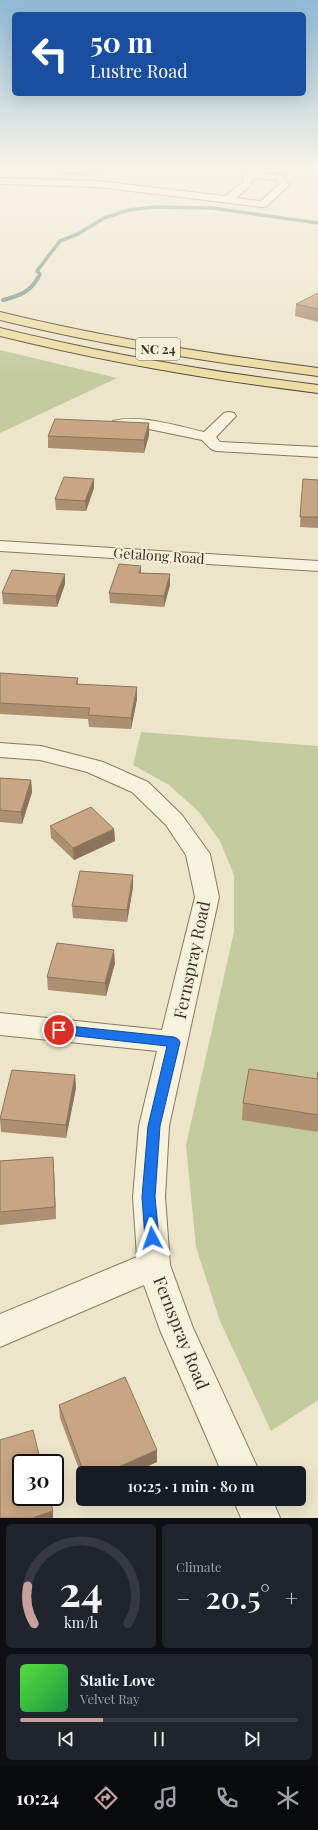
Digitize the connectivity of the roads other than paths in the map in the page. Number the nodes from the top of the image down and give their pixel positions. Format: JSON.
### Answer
{"nodes":[{"id":1,"x":0,"y":316,"type":"edge"},
{"id":2,"x":0,"y":332,"type":"edge"},
{"id":3,"x":318,"y":372,"type":"edge"},
{"id":4,"x":229,"y":377,"type":"junction"},
{"id":5,"x":318,"y":384,"type":"edge"},
{"id":6,"x":318,"y":389,"type":"edge"},
{"id":7,"x":229,"y":416,"type":"dead end"},
{"id":8,"x":105,"y":423,"type":"edge"},
{"id":9,"x":207,"y":437,"type":"junction"},
{"id":10,"x":318,"y":452,"type":"edge"},
{"id":11,"x":0,"y":546,"type":"edge"},
{"id":12,"x":318,"y":566,"type":"edge"},
{"id":13,"x":0,"y":750,"type":"edge"},
{"id":14,"x":0,"y":1024,"type":"edge"},
{"id":15,"x":174,"y":1042,"type":"junction"},
{"id":16,"x":154,"y":1265,"type":"junction"},
{"id":17,"x":0,"y":1331,"type":"edge"},
{"id":18,"x":238,"y":1466,"type":"edge"},
{"id":19,"x":255,"y":1506,"type":"edge"},
{"id":20,"x":260,"y":1518,"type":"edge"}],
"edges":[{"from":1,"to":3,"type":"main road","number":"NC 24"},
{"from":2,"to":4,"type":"main road","number":"NC 24"},
{"from":4,"to":5,"type":"main road"},
{"from":4,"to":6,"type":"main road","number":"NC 24"},
{"from":7,"to":9,"type":"street"},
{"from":8,"to":9,"type":"street"},
{"from":9,"to":10,"type":"street"},
{"from":11,"to":12,"type":"street","name":"Getalong Road"},
{"from":13,"to":15,"type":"street","name":"Fernspray Road"},
{"from":14,"to":15,"type":"street"},
{"from":15,"to":16,"type":"street","name":"Fernspray Road"},
{"from":16,"to":17,"type":"street"},
{"from":16,"to":18,"type":"street","name":"Fernspray Road"},
{"from":19,"to":20,"type":"street"}]}
